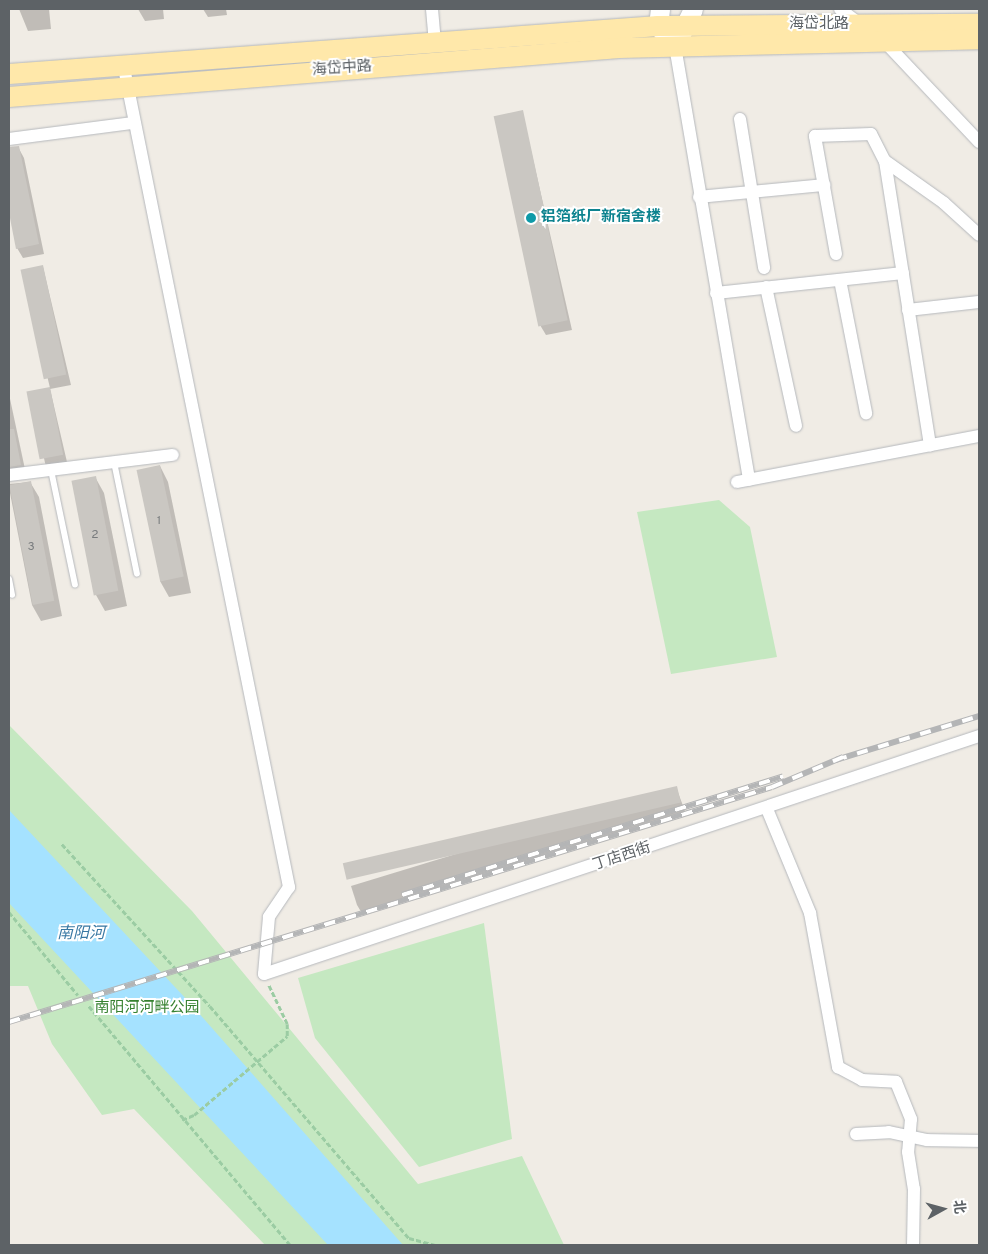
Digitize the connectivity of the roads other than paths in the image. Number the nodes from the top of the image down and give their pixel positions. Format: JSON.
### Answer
{"nodes":[{"id":1,"x":432,"y":9,"type":"edge"},
{"id":2,"x":840,"y":9,"type":"edge"},
{"id":3,"x":689,"y":16,"type":"edge"},
{"id":4,"x":659,"y":17,"type":"edge"},
{"id":5,"x":979,"y":24,"type":"edge"},
{"id":6,"x":861,"y":25,"type":"junction"},
{"id":7,"x":979,"y":39,"type":"edge"},
{"id":8,"x":435,"y":42,"type":"junction"},
{"id":9,"x":887,"y":42,"type":"junction"},
{"id":10,"x":675,"y":46,"type":"junction"},
{"id":11,"x":123,"y":63,"type":"junction"},
{"id":12,"x":9,"y":74,"type":"edge"},
{"id":13,"x":125,"y":86,"type":"junction"},
{"id":14,"x":9,"y":97,"type":"edge"},
{"id":15,"x":740,"y":119,"type":"dead end"},
{"id":16,"x":133,"y":124,"type":"junction"},
{"id":17,"x":9,"y":139,"type":"edge"},
{"id":18,"x":979,"y":142,"type":"edge"},
{"id":19,"x":885,"y":162,"type":"junction"},
{"id":20,"x":824,"y":185,"type":"junction"},
{"id":21,"x":699,"y":197,"type":"junction"},
{"id":22,"x":979,"y":237,"type":"edge"},
{"id":23,"x":836,"y":254,"type":"dead end"},
{"id":24,"x":764,"y":268,"type":"dead end"},
{"id":25,"x":903,"y":273,"type":"junction"},
{"id":26,"x":840,"y":280,"type":"junction"},
{"id":27,"x":766,"y":287,"type":"junction"},
{"id":28,"x":716,"y":293,"type":"junction"},
{"id":29,"x":979,"y":302,"type":"edge"},
{"id":30,"x":908,"y":310,"type":"junction"},
{"id":31,"x":866,"y":413,"type":"dead end"},
{"id":32,"x":796,"y":426,"type":"dead end"},
{"id":33,"x":979,"y":436,"type":"edge"},
{"id":34,"x":930,"y":445,"type":"junction"},
{"id":35,"x":173,"y":455,"type":"dead end"},
{"id":36,"x":114,"y":462,"type":"junction"},
{"id":37,"x":51,"y":469,"type":"junction"},
{"id":38,"x":9,"y":475,"type":"edge"},
{"id":39,"x":138,"y":574,"type":"dead end"},
{"id":40,"x":9,"y":579,"type":"edge"},
{"id":41,"x":75,"y":585,"type":"dead end"},
{"id":42,"x":12,"y":595,"type":"dead end"},
{"id":43,"x":979,"y":736,"type":"edge"},
{"id":44,"x":767,"y":809,"type":"junction"},
{"id":45,"x":856,"y":1134,"type":"dead end"},
{"id":46,"x":912,"y":1134,"type":"junction"},
{"id":47,"x":979,"y":1141,"type":"edge"},
{"id":48,"x":913,"y":1245,"type":"edge"}],
"edges":[{"from":1,"to":8,"type":"street"},
{"from":2,"to":6,"type":"street"},
{"from":3,"to":4,"type":"main road","name":"海岱北路"},
{"from":3,"to":6,"type":"main road","name":"海岱北路"},
{"from":3,"to":10,"type":"street"},
{"from":4,"to":8,"type":"main road","name":"海岱中路"},
{"from":4,"to":10,"type":"street"},
{"from":5,"to":6,"type":"main road","name":"海岱北路"},
{"from":6,"to":9,"type":"street"},
{"from":7,"to":9,"type":"main road","name":"海岱北路"},
{"from":8,"to":11,"type":"main road","name":"海岱中路"},
{"from":9,"to":10,"type":"main road","name":"海岱北路"},
{"from":9,"to":18,"type":"street"},
{"from":10,"to":13,"type":"main road","name":"海岱中路"},
{"from":10,"to":21,"type":"street"},
{"from":11,"to":12,"type":"main road","name":"海岱中路"},
{"from":11,"to":13,"type":"street"},
{"from":13,"to":14,"type":"main road","name":"海岱中路"},
{"from":13,"to":16,"type":"street"},
{"from":15,"to":24,"type":"street"},
{"from":16,"to":17,"type":"street"},
{"from":16,"to":44,"type":"street","name":"丁店西街"},
{"from":19,"to":20,"type":"street"},
{"from":19,"to":22,"type":"street"},
{"from":19,"to":25,"type":"street"},
{"from":20,"to":21,"type":"street"},
{"from":20,"to":23,"type":"street"},
{"from":21,"to":28,"type":"street"},
{"from":25,"to":26,"type":"street"},
{"from":25,"to":30,"type":"street"},
{"from":26,"to":27,"type":"street"},
{"from":26,"to":31,"type":"street"},
{"from":27,"to":28,"type":"street"},
{"from":27,"to":32,"type":"street"},
{"from":28,"to":34,"type":"street"},
{"from":29,"to":30,"type":"street"},
{"from":30,"to":34,"type":"street"},
{"from":33,"to":34,"type":"street"},
{"from":35,"to":36,"type":"street"},
{"from":36,"to":37,"type":"street"},
{"from":36,"to":39,"type":"lane"},
{"from":37,"to":38,"type":"street"},
{"from":37,"to":41,"type":"lane"},
{"from":40,"to":42,"type":"lane"},
{"from":43,"to":44,"type":"street","name":"丁店西街"},
{"from":44,"to":46,"type":"street"},
{"from":45,"to":46,"type":"street"},
{"from":46,"to":47,"type":"street"},
{"from":46,"to":48,"type":"street"}]}
